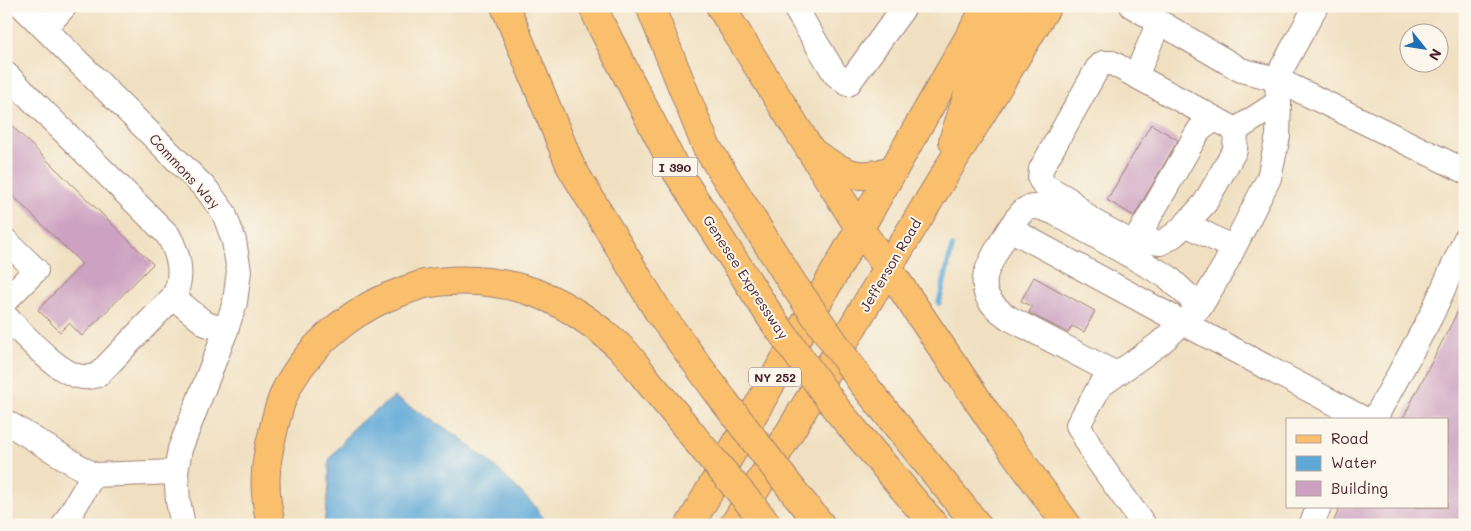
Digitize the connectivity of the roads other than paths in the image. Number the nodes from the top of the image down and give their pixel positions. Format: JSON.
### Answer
{"nodes":[{"id":1,"x":22,"y":6,"type":"edge"},
{"id":2,"x":66,"y":6,"type":"edge"},
{"id":3,"x":485,"y":6,"type":"edge"},
{"id":4,"x":505,"y":6,"type":"edge"},
{"id":5,"x":593,"y":6,"type":"edge"},
{"id":6,"x":650,"y":6,"type":"edge"},
{"id":7,"x":720,"y":6,"type":"edge"},
{"id":8,"x":794,"y":6,"type":"edge"},
{"id":9,"x":905,"y":6,"type":"edge"},
{"id":10,"x":987,"y":6,"type":"edge"},
{"id":11,"x":1015,"y":6,"type":"edge"},
{"id":12,"x":1047,"y":6,"type":"edge"},
{"id":13,"x":1132,"y":6,"type":"edge"},
{"id":14,"x":1316,"y":6,"type":"edge"},
{"id":15,"x":1159,"y":22,"type":"junction"},
{"id":16,"x":44,"y":28,"type":"junction"},
{"id":17,"x":6,"y":74,"type":"edge"},
{"id":18,"x":1136,"y":76,"type":"junction"},
{"id":19,"x":1276,"y":79,"type":"junction"},
{"id":20,"x":1279,"y":102,"type":"junction"},
{"id":21,"x":1225,"y":125,"type":"junction"},
{"id":22,"x":811,"y":151,"type":"junction"},
{"id":23,"x":571,"y":168,"type":"junction"},
{"id":24,"x":894,"y":169,"type":"junction"},
{"id":25,"x":1465,"y":171,"type":"edge"},
{"id":26,"x":941,"y":180,"type":"junction"},
{"id":27,"x":1186,"y":224,"type":"junction"},
{"id":28,"x":860,"y":229,"type":"junction"},
{"id":29,"x":1010,"y":229,"type":"junction"},
{"id":30,"x":1136,"y":240,"type":"junction"},
{"id":31,"x":1465,"y":240,"type":"edge"},
{"id":32,"x":6,"y":241,"type":"edge"},
{"id":33,"x":1233,"y":248,"type":"junction"},
{"id":34,"x":888,"y":268,"type":"junction"},
{"id":35,"x":173,"y":296,"type":"junction"},
{"id":36,"x":6,"y":300,"type":"edge"},
{"id":37,"x":1200,"y":307,"type":"junction"},
{"id":38,"x":6,"y":317,"type":"edge"},
{"id":39,"x":1183,"y":323,"type":"junction"},
{"id":40,"x":226,"y":330,"type":"junction"},
{"id":41,"x":1116,"y":374,"type":"junction"},
{"id":42,"x":1362,"y":418,"type":"edge"},
{"id":43,"x":1375,"y":418,"type":"edge"},
{"id":44,"x":6,"y":422,"type":"edge"},
{"id":45,"x":176,"y":472,"type":"junction"},
{"id":46,"x":93,"y":475,"type":"junction"},
{"id":47,"x":1319,"y":508,"type":"edge"},
{"id":48,"x":64,"y":525,"type":"edge"},
{"id":49,"x":183,"y":525,"type":"edge"},
{"id":50,"x":271,"y":525,"type":"edge"},
{"id":51,"x":690,"y":525,"type":"edge"},
{"id":52,"x":734,"y":525,"type":"edge"},
{"id":53,"x":768,"y":525,"type":"edge"},
{"id":54,"x":821,"y":525,"type":"edge"},
{"id":55,"x":934,"y":525,"type":"edge"},
{"id":56,"x":977,"y":525,"type":"edge"},
{"id":57,"x":1067,"y":525,"type":"edge"},
{"id":58,"x":1144,"y":525,"type":"edge"},
{"id":59,"x":1311,"y":525,"type":"edge"}],
"edges":[{"from":1,"to":16,"type":"street","name":"Commons Way"},
{"from":2,"to":16,"type":"street"},
{"from":3,"to":23,"type":"main road"},
{"from":4,"to":23,"type":"main road"},
{"from":5,"to":55,"type":"main road","name":"Genesee Expressway","number":"I 390","bridge":true},
{"from":6,"to":56,"type":"main road","bridge":true},
{"from":7,"to":22,"type":"main road"},
{"from":8,"to":9,"type":"street"},
{"from":10,"to":24,"type":"main road","number":"NY 252"},
{"from":11,"to":26,"type":"main road"},
{"from":12,"to":26,"type":"main road","name":"Jefferson Road","number":"NY 252"},
{"from":13,"to":15,"type":"street"},
{"from":14,"to":19,"type":"street"},
{"from":15,"to":18,"type":"street"},
{"from":15,"to":19,"type":"street"},
{"from":16,"to":40,"type":"street","name":"Commons Way"},
{"from":17,"to":35,"type":"street"},
{"from":18,"to":21,"type":"street"},
{"from":18,"to":30,"type":"street"},
{"from":19,"to":20,"type":"street"},
{"from":19,"to":25,"type":"street"},
{"from":20,"to":21,"type":"street"},
{"from":20,"to":33,"type":"street"},
{"from":21,"to":27,"type":"street"},
{"from":21,"to":30,"type":"street"},
{"from":22,"to":24,"type":"main road"},
{"from":22,"to":28,"type":"main road"},
{"from":23,"to":54,"type":"main road","bridge":true},
{"from":24,"to":28,"type":"main road","number":"NY 252"},
{"from":26,"to":34,"type":"main road","name":"Jefferson Road","number":"NY 252"},
{"from":27,"to":30,"type":"street"},
{"from":27,"to":33,"type":"street"},
{"from":28,"to":34,"type":"main road"},
{"from":28,"to":51,"type":"main road","number":"NY 252"},
{"from":29,"to":37,"type":"street"},
{"from":29,"to":39,"type":"street"},
{"from":29,"to":41,"type":"street"},
{"from":31,"to":43,"type":"street"},
{"from":32,"to":36,"type":"street"},
{"from":33,"to":37,"type":"street"},
{"from":34,"to":52,"type":"main road","name":"Jefferson Road","number":"NY 252"},
{"from":34,"to":57,"type":"main road"},
{"from":35,"to":38,"type":"street"},
{"from":35,"to":40,"type":"street"},
{"from":37,"to":39,"type":"street"},
{"from":39,"to":41,"type":"street"},
{"from":39,"to":42,"type":"street"},
{"from":40,"to":45,"type":"street","name":"Commons Way"},
{"from":41,"to":58,"type":"street"},
{"from":44,"to":46,"type":"street"},
{"from":45,"to":46,"type":"street"},
{"from":45,"to":49,"type":"street","name":"Commons Way"},
{"from":46,"to":48,"type":"street"},
{"from":47,"to":59,"type":"street"},
{"from":50,"to":53,"type":"main road","bridge":true}]}
